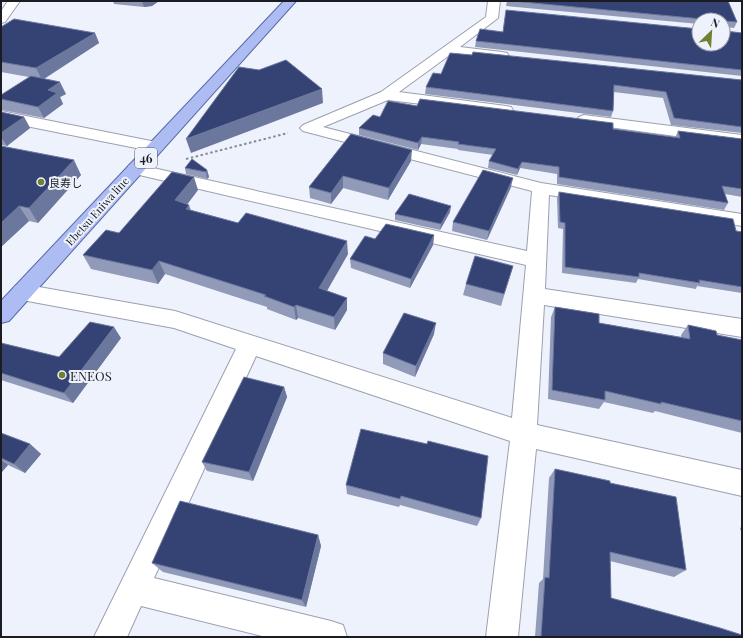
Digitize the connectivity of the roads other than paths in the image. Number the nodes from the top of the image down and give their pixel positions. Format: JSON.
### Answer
{"nodes":[{"id":1,"x":14,"y":1,"type":"edge"},
{"id":2,"x":290,"y":1,"type":"edge"},
{"id":3,"x":496,"y":7,"type":"edge"},
{"id":4,"x":1,"y":19,"type":"edge"},
{"id":5,"x":450,"y":50,"type":"junction"},
{"id":6,"x":513,"y":57,"type":"edge"},
{"id":7,"x":386,"y":95,"type":"junction"},
{"id":8,"x":521,"y":112,"type":"edge"},
{"id":9,"x":1,"y":116,"type":"edge"},
{"id":10,"x":568,"y":118,"type":"edge"},
{"id":11,"x":742,"y":140,"type":"edge"},
{"id":12,"x":156,"y":148,"type":"junction"},
{"id":13,"x":135,"y":169,"type":"junction"},
{"id":14,"x":541,"y":188,"type":"junction"},
{"id":15,"x":742,"y":220,"type":"edge"},
{"id":16,"x":536,"y":260,"type":"junction"},
{"id":17,"x":22,"y":292,"type":"junction"},
{"id":18,"x":534,"y":295,"type":"junction"},
{"id":19,"x":1,"y":315,"type":"edge"},
{"id":20,"x":742,"y":328,"type":"edge"},
{"id":21,"x":249,"y":345,"type":"junction"},
{"id":22,"x":524,"y":434,"type":"junction"},
{"id":23,"x":742,"y":483,"type":"edge"},
{"id":24,"x":133,"y":588,"type":"junction"},
{"id":25,"x":110,"y":637,"type":"edge"},
{"id":26,"x":331,"y":637,"type":"edge"},
{"id":27,"x":502,"y":637,"type":"edge"}],
"edges":[{"from":1,"to":4,"type":"street"},
{"from":2,"to":12,"type":"main road","name":"Ebetsu Eniwa line","number":"46"},
{"from":3,"to":5,"type":"street"},
{"from":5,"to":6,"type":"street"},
{"from":5,"to":7,"type":"street"},
{"from":7,"to":8,"type":"street"},
{"from":7,"to":14,"type":"street"},
{"from":9,"to":12,"type":"street"},
{"from":10,"to":11,"type":"street"},
{"from":12,"to":13,"type":"main road","name":"Ebetsu Eniwa line","number":"46"},
{"from":13,"to":16,"type":"street"},
{"from":13,"to":17,"type":"main road","name":"Ebetsu Eniwa line","number":"46"},
{"from":14,"to":15,"type":"street"},
{"from":14,"to":16,"type":"street"},
{"from":16,"to":18,"type":"street"},
{"from":17,"to":19,"type":"main road","name":"Ebetsu Eniwa line","number":"46"},
{"from":17,"to":21,"type":"street"},
{"from":18,"to":20,"type":"street"},
{"from":18,"to":22,"type":"street"},
{"from":21,"to":22,"type":"street"},
{"from":21,"to":24,"type":"street"},
{"from":22,"to":23,"type":"street"},
{"from":22,"to":27,"type":"street"},
{"from":24,"to":25,"type":"street"},
{"from":24,"to":26,"type":"street"}]}
